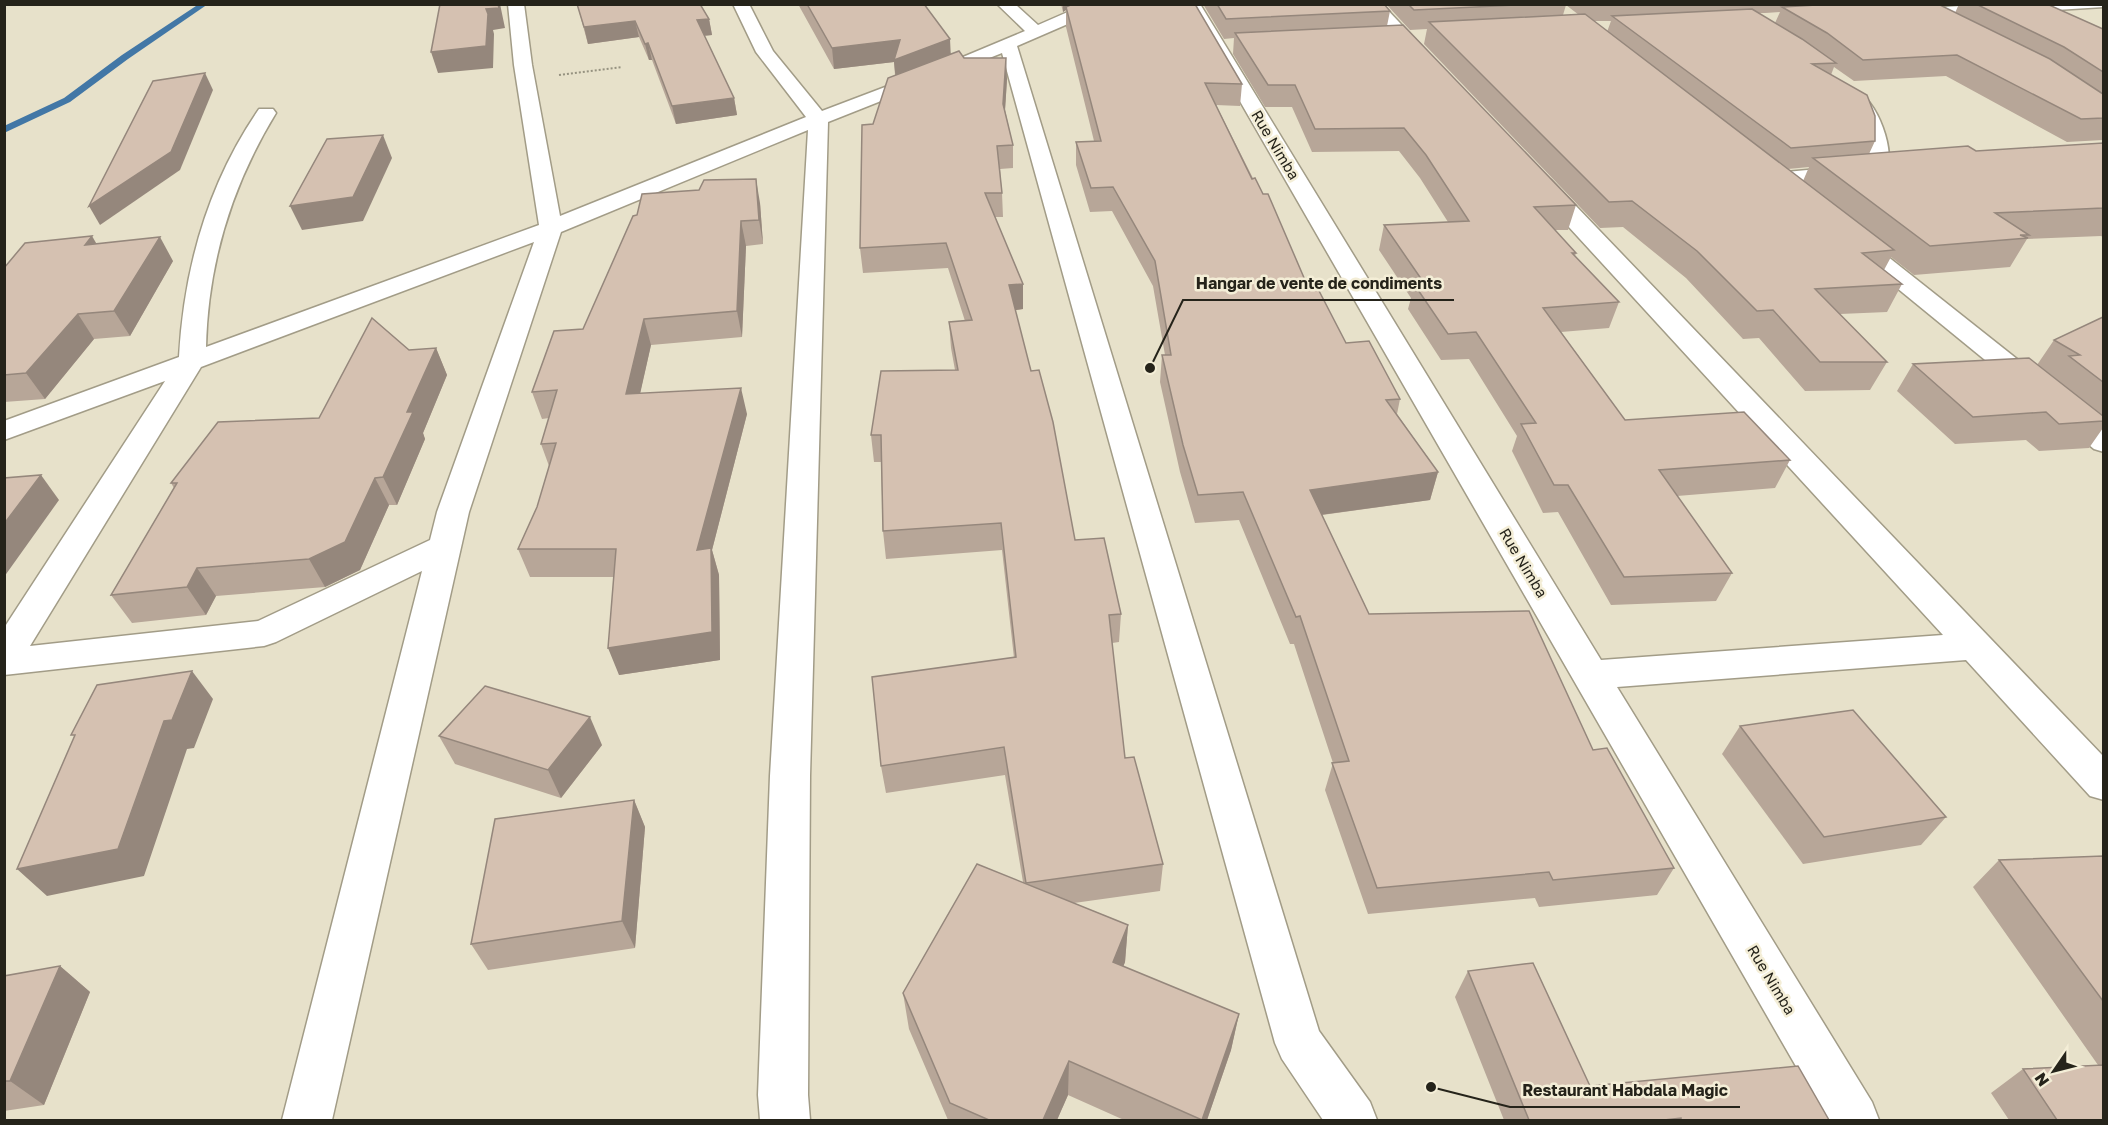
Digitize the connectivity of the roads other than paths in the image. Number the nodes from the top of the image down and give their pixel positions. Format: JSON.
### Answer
{"nodes":[{"id":1,"x":516,"y":4,"type":"edge"},
{"id":2,"x":741,"y":4,"type":"edge"},
{"id":3,"x":1005,"y":4,"type":"edge"},
{"id":4,"x":1101,"y":4,"type":"edge"},
{"id":5,"x":1192,"y":4,"type":"edge"},
{"id":6,"x":1373,"y":4,"type":"edge"},
{"id":7,"x":2098,"y":4,"type":"edge"},
{"id":8,"x":2065,"y":5,"type":"edge"},
{"id":9,"x":1924,"y":13,"type":"junction"},
{"id":10,"x":1890,"y":15,"type":"edge"},
{"id":11,"x":1954,"y":28,"type":"edge"},
{"id":12,"x":1022,"y":38,"type":"junction"},
{"id":13,"x":1437,"y":74,"type":"edge"},
{"id":14,"x":1840,"y":84,"type":"edge"},
{"id":15,"x":266,"y":113,"type":"dead end"},
{"id":16,"x":818,"y":119,"type":"junction"},
{"id":17,"x":1758,"y":165,"type":"edge"},
{"id":18,"x":1526,"y":168,"type":"edge"},
{"id":19,"x":1901,"y":168,"type":"edge"},
{"id":20,"x":1878,"y":170,"type":"junction"},
{"id":21,"x":1776,"y":179,"type":"junction"},
{"id":22,"x":1803,"y":201,"type":"edge"},
{"id":23,"x":1831,"y":223,"type":"edge"},
{"id":24,"x":551,"y":228,"type":"junction"},
{"id":25,"x":192,"y":360,"type":"junction"},
{"id":26,"x":4,"y":430,"type":"edge"},
{"id":27,"x":2103,"y":443,"type":"edge"},
{"id":28,"x":446,"y":546,"type":"junction"},
{"id":29,"x":1975,"y":646,"type":"junction"},
{"id":30,"x":4,"y":660,"type":"edge"},
{"id":31,"x":1590,"y":675,"type":"junction"},
{"id":32,"x":2103,"y":784,"type":"edge"},
{"id":33,"x":307,"y":1120,"type":"edge"},
{"id":34,"x":785,"y":1120,"type":"edge"},
{"id":35,"x":1352,"y":1120,"type":"edge"},
{"id":36,"x":1854,"y":1120,"type":"edge"}],
"edges":[{"from":1,"to":24,"type":"street"},
{"from":2,"to":16,"type":"street"},
{"from":3,"to":12,"type":"street"},
{"from":4,"to":12,"type":"street"},
{"from":5,"to":31,"type":"street","name":"Rue Nimba"},
{"from":6,"to":13,"type":"street"},
{"from":7,"to":8,"type":"street"},
{"from":8,"to":9,"type":"street"},
{"from":9,"to":10,"type":"street"},
{"from":9,"to":11,"type":"street"},
{"from":12,"to":16,"type":"street"},
{"from":12,"to":35,"type":"street"},
{"from":14,"to":20,"type":"street"},
{"from":15,"to":25,"type":"street"},
{"from":16,"to":24,"type":"street"},
{"from":16,"to":34,"type":"street"},
{"from":17,"to":21,"type":"street"},
{"from":18,"to":29,"type":"street"},
{"from":19,"to":20,"type":"street"},
{"from":20,"to":21,"type":"street"},
{"from":21,"to":22,"type":"street"},
{"from":23,"to":27,"type":"street"},
{"from":24,"to":25,"type":"street"},
{"from":24,"to":28,"type":"street"},
{"from":25,"to":26,"type":"street"},
{"from":25,"to":30,"type":"street"},
{"from":28,"to":30,"type":"street"},
{"from":28,"to":33,"type":"street"},
{"from":29,"to":31,"type":"street"},
{"from":29,"to":32,"type":"street"},
{"from":31,"to":36,"type":"street","name":"Rue Nimba"}]}
